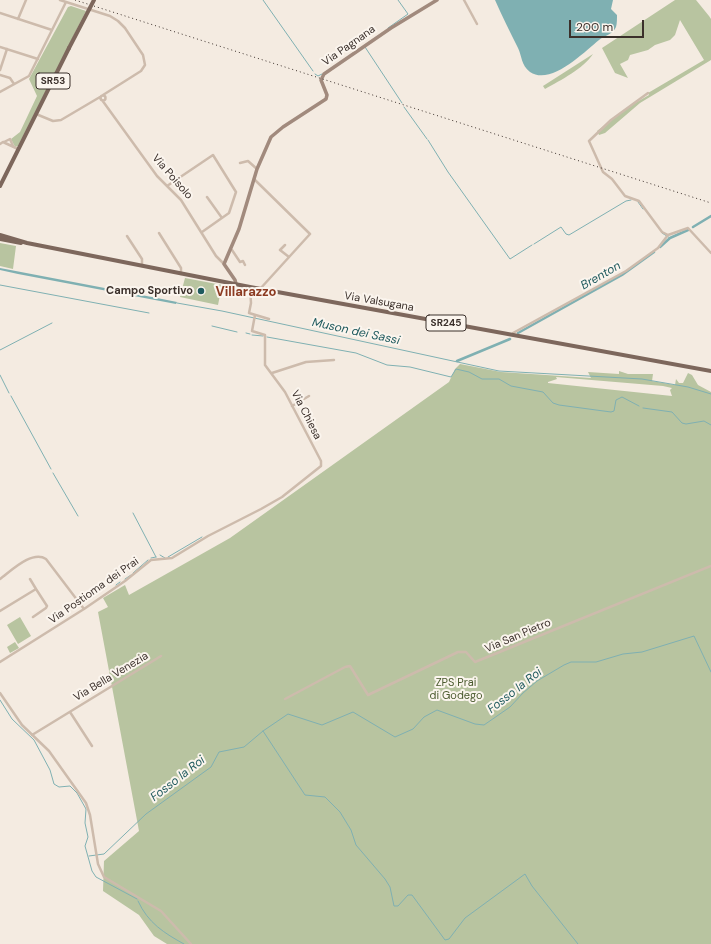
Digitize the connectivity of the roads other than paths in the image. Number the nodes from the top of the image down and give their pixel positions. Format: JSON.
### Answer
{"nodes":[{"id":1,"x":26,"y":0,"type":"edge"},
{"id":2,"x":60,"y":0,"type":"edge"},
{"id":3,"x":94,"y":0,"type":"edge"},
{"id":4,"x":437,"y":0,"type":"edge"},
{"id":5,"x":464,"y":0,"type":"edge"},
{"id":6,"x":66,"y":2,"type":"junction"},
{"id":7,"x":0,"y":13,"type":"edge"},
{"id":8,"x":18,"y":19,"type":"junction"},
{"id":9,"x":477,"y":24,"type":"dead end"},
{"id":10,"x":52,"y":30,"type":"junction"},
{"id":11,"x":0,"y":47,"type":"edge"},
{"id":12,"x":7,"y":49,"type":"junction"},
{"id":13,"x":38,"y":59,"type":"junction"},
{"id":14,"x":0,"y":70,"type":"edge"},
{"id":15,"x":0,"y":74,"type":"edge"},
{"id":16,"x":14,"y":84,"type":"junction"},
{"id":17,"x":0,"y":92,"type":"edge"},
{"id":18,"x":648,"y":94,"type":"dead end"},
{"id":19,"x":102,"y":98,"type":"junction"},
{"id":20,"x":36,"y":114,"type":"junction"},
{"id":21,"x":2,"y":143,"type":"edge"},
{"id":22,"x":13,"y":147,"type":"junction"},
{"id":23,"x":18,"y":149,"type":"junction"},
{"id":24,"x":240,"y":163,"type":"dead end"},
{"id":25,"x":257,"y":170,"type":"junction"},
{"id":26,"x":254,"y":179,"type":"junction"},
{"id":27,"x":1,"y":184,"type":"edge"},
{"id":28,"x":166,"y":186,"type":"junction"},
{"id":29,"x":207,"y":197,"type":"dead end"},
{"id":30,"x":222,"y":218,"type":"junction"},
{"id":31,"x":202,"y":232,"type":"junction"},
{"id":32,"x":159,"y":233,"type":"dead end"},
{"id":33,"x":0,"y":235,"type":"edge"},
{"id":34,"x":127,"y":236,"type":"dead end"},
{"id":35,"x":667,"y":237,"type":"junction"},
{"id":36,"x":0,"y":239,"type":"edge"},
{"id":37,"x":27,"y":243,"type":"junction"},
{"id":38,"x":285,"y":245,"type":"dead end"},
{"id":39,"x":232,"y":250,"type":"junction"},
{"id":40,"x":711,"y":254,"type":"edge"},
{"id":41,"x":289,"y":257,"type":"junction"},
{"id":42,"x":224,"y":264,"type":"junction"},
{"id":43,"x":246,"y":265,"type":"dead end"},
{"id":44,"x":142,"y":266,"type":"junction"},
{"id":45,"x":181,"y":274,"type":"junction"},
{"id":46,"x":236,"y":284,"type":"junction"},
{"id":47,"x":250,"y":287,"type":"junction"},
{"id":48,"x":260,"y":289,"type":"junction"},
{"id":49,"x":255,"y":318,"type":"junction"},
{"id":50,"x":269,"y":318,"type":"dead end"},
{"id":51,"x":512,"y":335,"type":"junction"},
{"id":52,"x":334,"y":360,"type":"dead end"},
{"id":53,"x":711,"y":371,"type":"edge"},
{"id":54,"x":272,"y":373,"type":"junction"},
{"id":55,"x":309,"y":396,"type":"dead end"},
{"id":56,"x":292,"y":406,"type":"junction"},
{"id":57,"x":322,"y":465,"type":"joint"},
{"id":58,"x":711,"y":566,"type":"edge"},
{"id":59,"x":0,"y":579,"type":"edge"},
{"id":60,"x":30,"y":579,"type":"dead end"},
{"id":61,"x":36,"y":589,"type":"junction"},
{"id":62,"x":84,"y":610,"type":"junction"},
{"id":63,"x":0,"y":611,"type":"edge"},
{"id":64,"x":33,"y":616,"type":"dead end"},
{"id":65,"x":161,"y":656,"type":"dead end"},
{"id":66,"x":0,"y":662,"type":"edge"},
{"id":67,"x":0,"y":694,"type":"edge"},
{"id":68,"x":285,"y":699,"type":"dead end"},
{"id":69,"x":70,"y":712,"type":"junction"},
{"id":70,"x":32,"y":735,"type":"junction"},
{"id":71,"x":92,"y":746,"type":"dead end"},
{"id":72,"x":191,"y":944,"type":"edge"}],
"edges":[{"from":1,"to":8,"type":"street"},
{"from":2,"to":6,"type":"street"},
{"from":3,"to":20,"type":"main road","number":"SR53","bridge":true},
{"from":4,"to":25,"type":"street","name":"Via Pagnana"},
{"from":5,"to":9,"type":"street"},
{"from":6,"to":10,"type":"street"},
{"from":6,"to":19,"type":"street"},
{"from":7,"to":8,"type":"street"},
{"from":8,"to":10,"type":"street"},
{"from":10,"to":13,"type":"street"},
{"from":11,"to":12,"type":"street"},
{"from":12,"to":13,"type":"street"},
{"from":12,"to":14,"type":"street"},
{"from":13,"to":16,"type":"street"},
{"from":15,"to":16,"type":"street"},
{"from":16,"to":17,"type":"street"},
{"from":18,"to":35,"type":"street"},
{"from":19,"to":20,"type":"street"},
{"from":19,"to":28,"type":"street","name":"Via Poisolo"},
{"from":20,"to":23,"type":"main road","number":"SR53"},
{"from":21,"to":22,"type":"street"},
{"from":21,"to":22,"type":"street"},
{"from":22,"to":23,"type":"street"},
{"from":23,"to":27,"type":"main road","number":"SR53"},
{"from":24,"to":25,"type":"street"},
{"from":25,"to":26,"type":"street","name":"Via Pagnana"},
{"from":26,"to":39,"type":"street","name":"Via Pagnana"},
{"from":26,"to":41,"type":"street"},
{"from":28,"to":30,"type":"street"},
{"from":28,"to":31,"type":"street","name":"Via Poisolo"},
{"from":29,"to":30,"type":"street"},
{"from":30,"to":31,"type":"street"},
{"from":31,"to":42,"type":"street","name":"Via Poisolo"},
{"from":32,"to":45,"type":"street"},
{"from":33,"to":37,"type":"main road","name":"Via Valsugana","number":"SR245"},
{"from":34,"to":44,"type":"street"},
{"from":35,"to":40,"type":"street"},
{"from":35,"to":51,"type":"street"},
{"from":36,"to":37,"type":"main road","name":"Via Valsugana","number":"SR245"},
{"from":37,"to":44,"type":"main road","name":"Via Valsugana","number":"SR245"},
{"from":38,"to":41,"type":"street"},
{"from":39,"to":42,"type":"street","name":"Via Pagnana"},
{"from":39,"to":43,"type":"street"},
{"from":41,"to":48,"type":"street"},
{"from":42,"to":46,"type":"street","name":"Via Poisolo"},
{"from":44,"to":45,"type":"main road","name":"Via Valsugana","number":"SR245"},
{"from":45,"to":46,"type":"main road","name":"Via Valsugana","number":"SR245"},
{"from":46,"to":47,"type":"main road","name":"Via Valsugana","number":"SR245"},
{"from":47,"to":48,"type":"main road","name":"Via Valsugana","number":"SR245"},
{"from":47,"to":49,"type":"street","name":"Via Chiesa"},
{"from":48,"to":51,"type":"main road","name":"Via Valsugana","number":"SR245"},
{"from":49,"to":50,"type":"street"},
{"from":49,"to":54,"type":"street","name":"Via Chiesa"},
{"from":51,"to":53,"type":"main road","name":"Via Valsugana","number":"SR245"},
{"from":52,"to":54,"type":"street"},
{"from":54,"to":56,"type":"street","name":"Via Chiesa"},
{"from":55,"to":56,"type":"street"},
{"from":56,"to":57,"type":"street","name":"Via Chiesa"},
{"from":57,"to":62,"type":"street","name":"Via Postioma dei Prai"},
{"from":58,"to":68,"type":"street","name":"Via San Pietro"},
{"from":59,"to":62,"type":"street"},
{"from":60,"to":61,"type":"street"},
{"from":61,"to":63,"type":"street"},
{"from":61,"to":64,"type":"street"},
{"from":62,"to":66,"type":"street","name":"Via Postioma dei Prai"},
{"from":65,"to":69,"type":"street","name":"Via Bella Venezia"},
{"from":67,"to":70,"type":"street"},
{"from":69,"to":70,"type":"street","name":"Via Bella Venezia"},
{"from":69,"to":71,"type":"street","name":"Via Bella Venezia"},
{"from":70,"to":72,"type":"street"}]}
